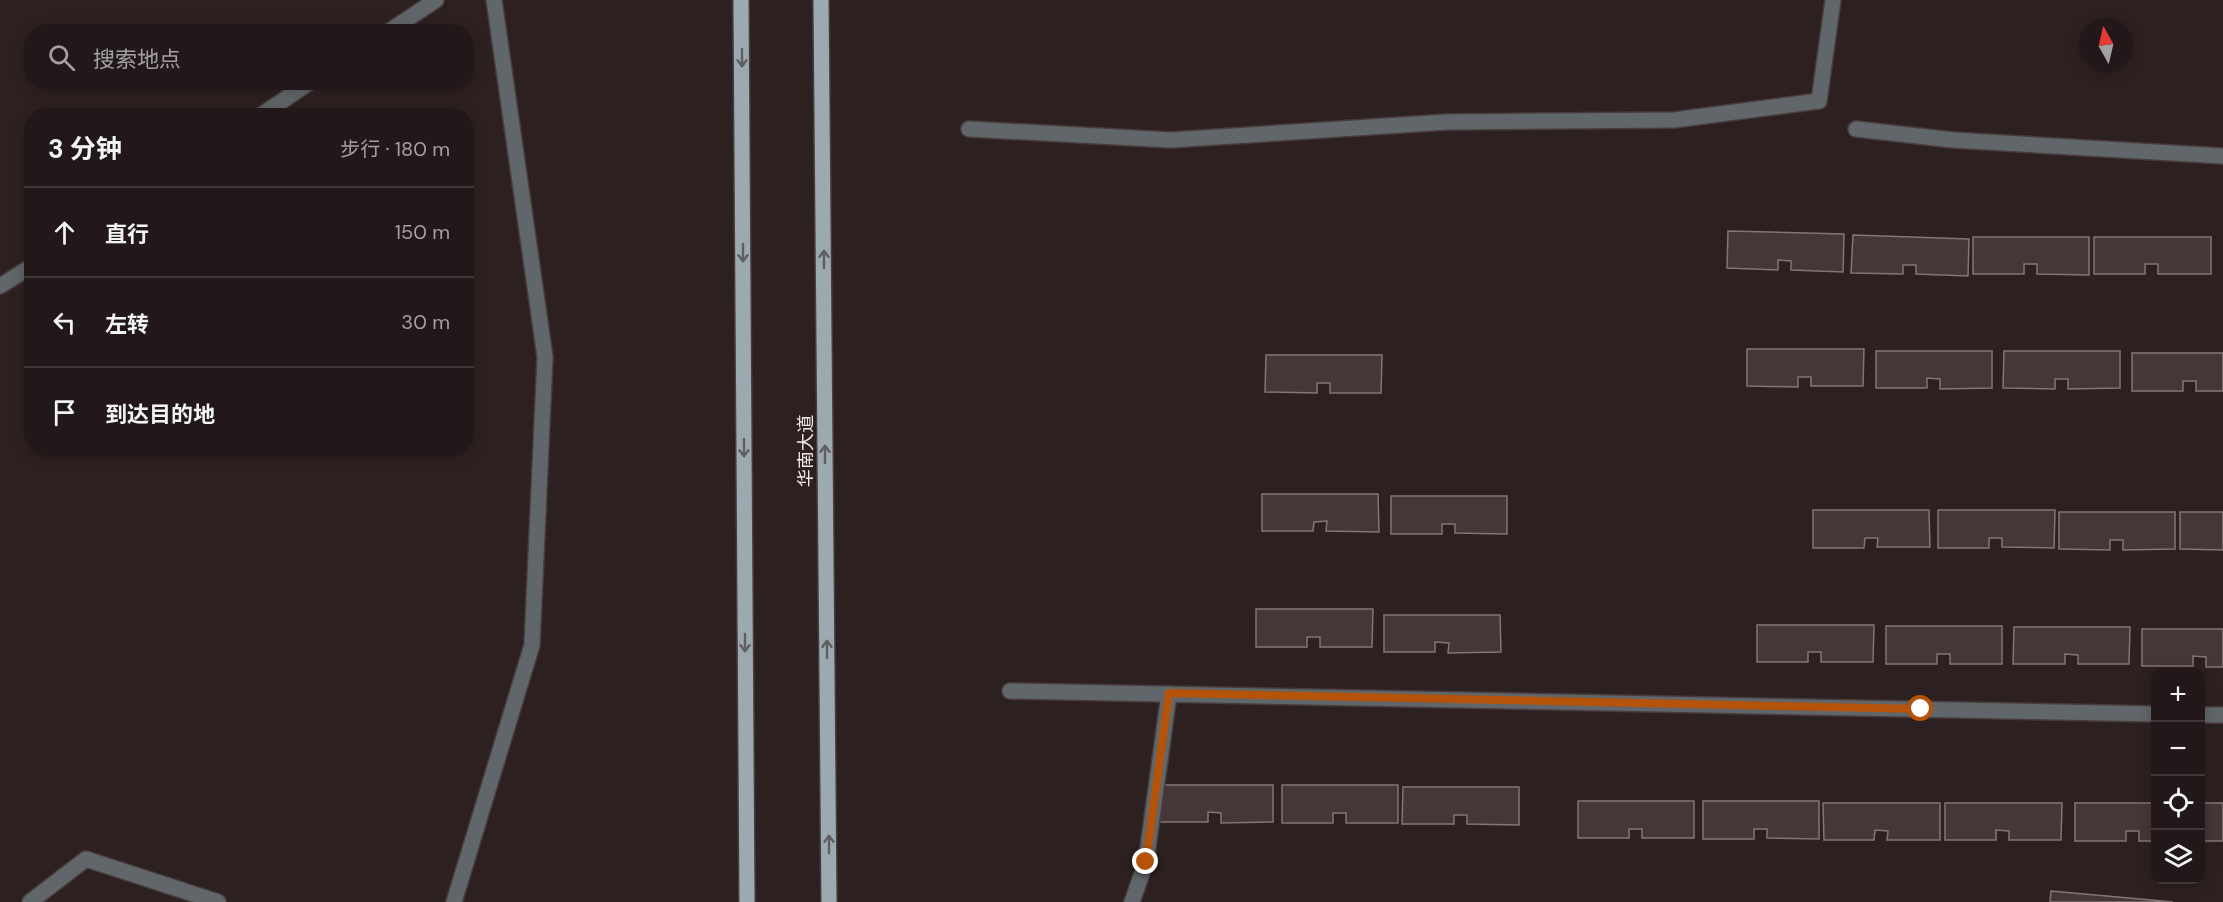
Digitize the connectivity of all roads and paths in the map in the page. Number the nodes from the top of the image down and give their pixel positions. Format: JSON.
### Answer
{"nodes":[{"id":1,"x":436,"y":0,"type":"edge"},
{"id":2,"x":494,"y":0,"type":"edge"},
{"id":3,"x":741,"y":0,"type":"edge"},
{"id":4,"x":821,"y":0,"type":"edge"},
{"id":5,"x":1833,"y":0,"type":"edge"},
{"id":6,"x":400,"y":24,"type":"edge"},
{"id":7,"x":298,"y":90,"type":"edge"},
{"id":8,"x":272,"y":108,"type":"edge"},
{"id":9,"x":969,"y":129,"type":"dead end"},
{"id":10,"x":1856,"y":129,"type":"dead end"},
{"id":11,"x":2223,"y":156,"type":"edge"},
{"id":12,"x":24,"y":271,"type":"edge"},
{"id":13,"x":0,"y":286,"type":"edge"},
{"id":14,"x":1010,"y":691,"type":"dead end"},
{"id":15,"x":1169,"y":693,"type":"junction"},
{"id":16,"x":2151,"y":714,"type":"edge"},
{"id":17,"x":2205,"y":715,"type":"edge"},
{"id":18,"x":2223,"y":715,"type":"edge"},
{"id":19,"x":30,"y":902,"type":"edge"},
{"id":20,"x":218,"y":902,"type":"edge"},
{"id":21,"x":454,"y":902,"type":"edge"},
{"id":22,"x":747,"y":902,"type":"edge"},
{"id":23,"x":829,"y":902,"type":"edge"},
{"id":24,"x":1132,"y":902,"type":"edge"}],
"edges":[{"from":1,"to":6,"type":"street"},
{"from":2,"to":21,"type":"street"},
{"from":3,"to":22,"type":"main road","one_way":true},
{"from":23,"to":4,"type":"main road","name":"华南大道","one_way":true},
{"from":5,"to":9,"type":"street"},
{"from":7,"to":8,"type":"street"},
{"from":10,"to":11,"type":"street"},
{"from":12,"to":13,"type":"street"},
{"from":14,"to":15,"type":"street"},
{"from":15,"to":16,"type":"street"},
{"from":15,"to":24,"type":"street"},
{"from":17,"to":18,"type":"street"},
{"from":19,"to":20,"type":"street"}]}
